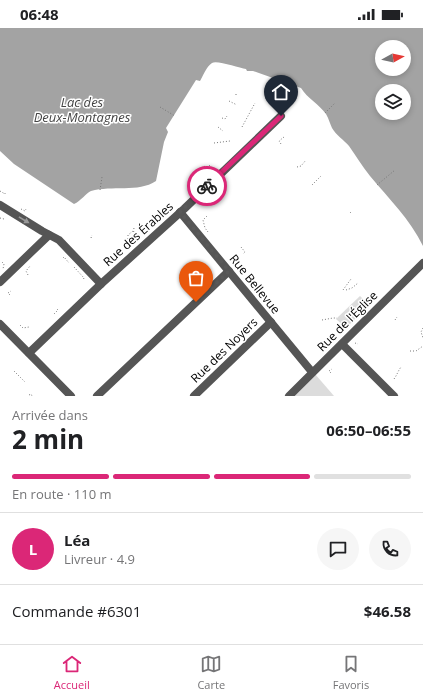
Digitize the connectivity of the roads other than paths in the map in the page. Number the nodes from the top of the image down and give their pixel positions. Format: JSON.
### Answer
{"nodes":[{"id":1,"x":281,"y":116,"type":"dead end"},
{"id":2,"x":0,"y":204,"type":"edge"},
{"id":3,"x":180,"y":212,"type":"junction"},
{"id":4,"x":49,"y":235,"type":"junction"},
{"id":5,"x":423,"y":263,"type":"edge"},
{"id":6,"x":229,"y":271,"type":"junction"},
{"id":7,"x":0,"y":282,"type":"edge"},
{"id":8,"x":101,"y":284,"type":"junction"},
{"id":9,"x":271,"y":322,"type":"junction"},
{"id":10,"x":0,"y":324,"type":"edge"},
{"id":11,"x":342,"y":344,"type":"junction"},
{"id":12,"x":29,"y":353,"type":"junction"},
{"id":13,"x":312,"y":372,"type":"junction"},
{"id":14,"x":293,"y":395,"type":"edge"},
{"id":15,"x":71,"y":396,"type":"edge"},
{"id":16,"x":97,"y":396,"type":"edge"},
{"id":17,"x":194,"y":396,"type":"edge"},
{"id":18,"x":394,"y":396,"type":"edge"}],
"edges":[{"from":1,"to":3,"type":"street","name":"Rue des Érables"},
{"from":2,"to":4,"type":"street","one_way":true},
{"from":3,"to":6,"type":"street","name":"Rue Bellevue"},
{"from":3,"to":8,"type":"street","name":"Rue des Érables"},
{"from":4,"to":7,"type":"street"},
{"from":4,"to":8,"type":"street"},
{"from":5,"to":11,"type":"street","name":"Rue de l'Église"},
{"from":6,"to":9,"type":"street","name":"Rue Bellevue"},
{"from":6,"to":16,"type":"street"},
{"from":8,"to":12,"type":"street","name":"Rue des Érables"},
{"from":9,"to":13,"type":"street","name":"Rue Bellevue"},
{"from":9,"to":17,"type":"street","name":"Rue des Noyers"},
{"from":10,"to":12,"type":"street"},
{"from":11,"to":13,"type":"street","name":"Rue de l'Église"},
{"from":11,"to":18,"type":"street"},
{"from":12,"to":15,"type":"street"},
{"from":13,"to":14,"type":"street","name":"Rue de l'Église"}]}
